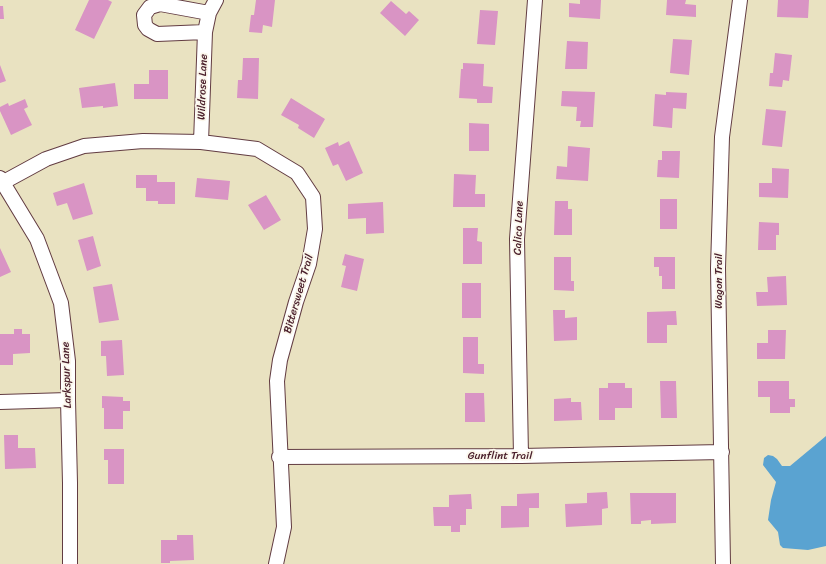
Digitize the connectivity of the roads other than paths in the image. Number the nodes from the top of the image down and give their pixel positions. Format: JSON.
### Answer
{"nodes":[{"id":1,"x":216,"y":0,"type":"edge"},
{"id":2,"x":535,"y":0,"type":"edge"},
{"id":3,"x":740,"y":0,"type":"edge"},
{"id":4,"x":209,"y":14,"type":"junction"},
{"id":5,"x":206,"y":32,"type":"junction"},
{"id":6,"x":201,"y":142,"type":"junction"},
{"id":7,"x":1,"y":181,"type":"edge"},
{"id":8,"x":68,"y":400,"type":"junction"},
{"id":9,"x":0,"y":402,"type":"edge"},
{"id":10,"x":722,"y":452,"type":"junction"},
{"id":11,"x":521,"y":456,"type":"junction"},
{"id":12,"x":279,"y":457,"type":"junction"},
{"id":13,"x":70,"y":564,"type":"edge"},
{"id":14,"x":276,"y":564,"type":"edge"},
{"id":15,"x":723,"y":564,"type":"edge"}],
"edges":[{"from":1,"to":4,"type":"street","name":"Wildrose Lane"},
{"from":2,"to":11,"type":"street","name":"Calico Lane"},
{"from":3,"to":10,"type":"street","name":"Wagon Trail"},
{"from":4,"to":5,"type":"street","name":"Wildrose Lane"},
{"from":4,"to":5,"type":"street"},
{"from":5,"to":6,"type":"street","name":"Wildrose Lane"},
{"from":6,"to":7,"type":"street","name":"Bittersweet Trail"},
{"from":6,"to":12,"type":"street","name":"Bittersweet Trail"},
{"from":7,"to":8,"type":"street","name":"Larkspur Lane"},
{"from":8,"to":9,"type":"street"},
{"from":8,"to":13,"type":"street","name":"Larkspur Lane"},
{"from":10,"to":11,"type":"street","name":"Gunflint Trail"},
{"from":10,"to":15,"type":"street","name":"Wagon Trail"},
{"from":11,"to":12,"type":"street","name":"Gunflint Trail"},
{"from":12,"to":14,"type":"street","name":"Bittersweet Trail"}]}
